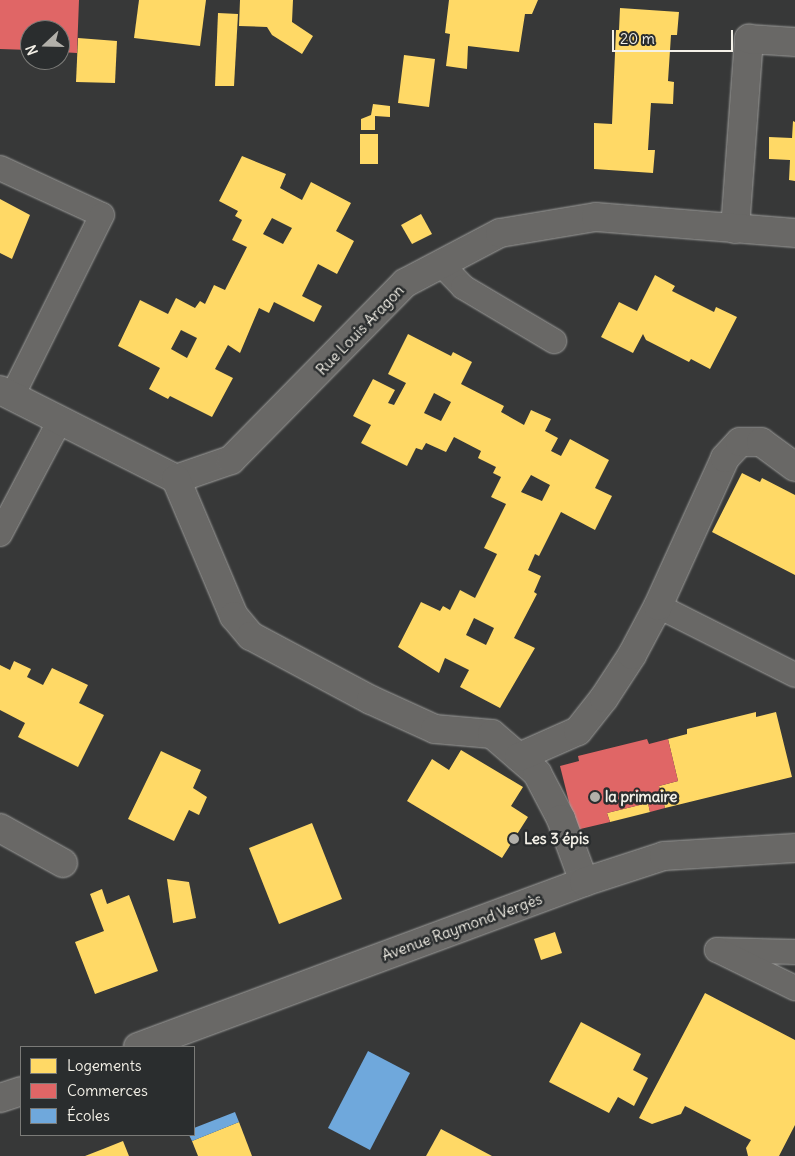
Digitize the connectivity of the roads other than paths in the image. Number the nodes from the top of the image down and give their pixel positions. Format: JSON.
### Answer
{"nodes":[{"id":1,"x":795,"y":42,"type":"edge"},
{"id":2,"x":0,"y":168,"type":"edge"},
{"id":3,"x":734,"y":229,"type":"junction"},
{"id":4,"x":795,"y":233,"type":"edge"},
{"id":5,"x":441,"y":264,"type":"junction"},
{"id":6,"x":554,"y":341,"type":"dead end"},
{"id":7,"x":6,"y":393,"type":"edge"},
{"id":8,"x":60,"y":420,"type":"junction"},
{"id":9,"x":795,"y":466,"type":"edge"},
{"id":10,"x":176,"y":479,"type":"junction"},
{"id":11,"x":0,"y":534,"type":"edge"},
{"id":12,"x":658,"y":606,"type":"junction"},
{"id":13,"x":795,"y":675,"type":"edge"},
{"id":14,"x":519,"y":757,"type":"junction"},
{"id":15,"x":0,"y":828,"type":"edge"},
{"id":16,"x":795,"y":848,"type":"edge"},
{"id":17,"x":63,"y":863,"type":"dead end"},
{"id":18,"x":584,"y":882,"type":"junction"},
{"id":19,"x":795,"y":952,"type":"edge"},
{"id":20,"x":795,"y":988,"type":"edge"},
{"id":21,"x":141,"y":1046,"type":"edge"},
{"id":22,"x":20,"y":1090,"type":"edge"},
{"id":23,"x":0,"y":1098,"type":"edge"}],
"edges":[{"from":1,"to":3,"type":"street"},
{"from":2,"to":7,"type":"lane"},
{"from":3,"to":4,"type":"street","name":"Rue Louis Aragon"},
{"from":3,"to":5,"type":"street","name":"Rue Louis Aragon"},
{"from":5,"to":6,"type":"lane"},
{"from":5,"to":10,"type":"street","name":"Rue Louis Aragon"},
{"from":7,"to":8,"type":"street"},
{"from":8,"to":10,"type":"street"},
{"from":8,"to":11,"type":"lane"},
{"from":9,"to":12,"type":"street"},
{"from":10,"to":14,"type":"street"},
{"from":12,"to":13,"type":"lane"},
{"from":12,"to":14,"type":"street"},
{"from":14,"to":18,"type":"street"},
{"from":15,"to":17,"type":"street"},
{"from":16,"to":18,"type":"street","name":"Avenue Raymond Vergès"},
{"from":18,"to":21,"type":"street","name":"Avenue Raymond Vergès"},
{"from":19,"to":20,"type":"lane"},
{"from":22,"to":23,"type":"street"}]}
